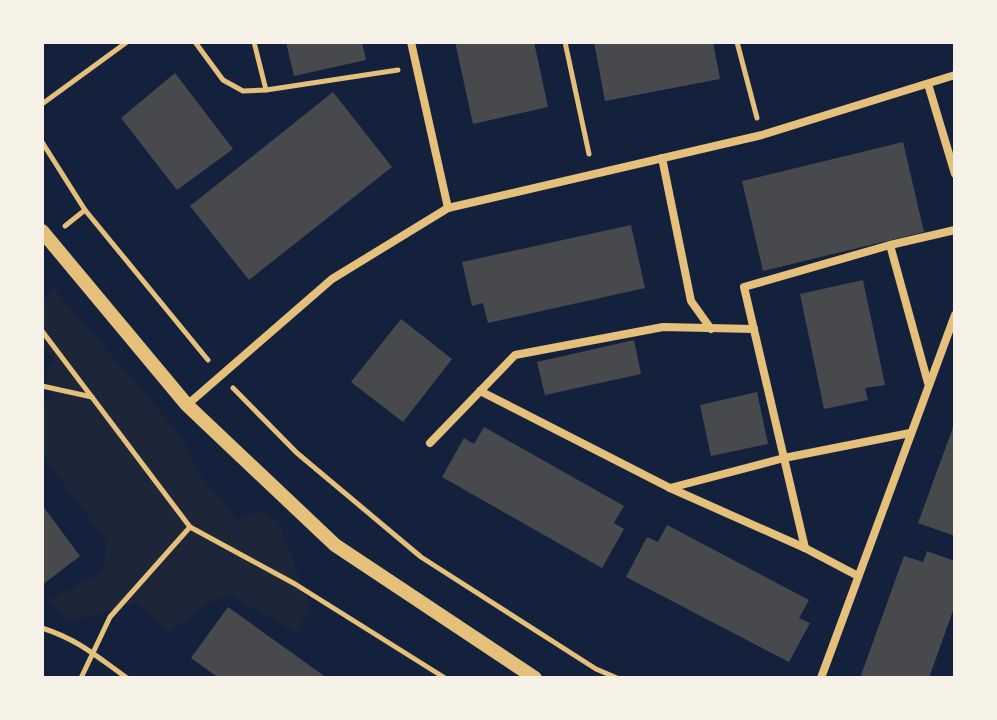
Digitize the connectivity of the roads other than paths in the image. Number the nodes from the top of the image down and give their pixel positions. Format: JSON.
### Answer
{"nodes":[{"id":1,"x":411,"y":42,"type":"edge"},
{"id":2,"x":955,"y":75,"type":"edge"},
{"id":3,"x":928,"y":84,"type":"junction"},
{"id":4,"x":662,"y":158,"type":"junction"},
{"id":5,"x":955,"y":174,"type":"edge"},
{"id":6,"x":448,"y":208,"type":"junction"},
{"id":7,"x":955,"y":230,"type":"edge"},
{"id":8,"x":42,"y":231,"type":"edge"},
{"id":9,"x":890,"y":245,"type":"junction"},
{"id":10,"x":955,"y":315,"type":"edge"},
{"id":11,"x":711,"y":329,"type":"junction"},
{"id":12,"x":754,"y":329,"type":"junction"},
{"id":13,"x":928,"y":384,"type":"junction"},
{"id":14,"x":480,"y":391,"type":"junction"},
{"id":15,"x":187,"y":405,"type":"junction"},
{"id":16,"x":910,"y":433,"type":"junction"},
{"id":17,"x":430,"y":443,"type":"dead end"},
{"id":18,"x":784,"y":458,"type":"junction"},
{"id":19,"x":670,"y":488,"type":"junction"},
{"id":20,"x":805,"y":548,"type":"junction"},
{"id":21,"x":858,"y":576,"type":"junction"},
{"id":22,"x":535,"y":678,"type":"edge"},
{"id":23,"x":821,"y":678,"type":"edge"}],
"edges":[{"from":1,"to":6,"type":"street"},
{"from":2,"to":3,"type":"street"},
{"from":3,"to":4,"type":"street"},
{"from":3,"to":5,"type":"street"},
{"from":4,"to":6,"type":"street"},
{"from":4,"to":11,"type":"street"},
{"from":6,"to":15,"type":"street"},
{"from":7,"to":9,"type":"street"},
{"from":8,"to":15,"type":"street"},
{"from":9,"to":12,"type":"street"},
{"from":9,"to":13,"type":"street"},
{"from":10,"to":13,"type":"street"},
{"from":11,"to":12,"type":"street"},
{"from":11,"to":14,"type":"street"},
{"from":12,"to":18,"type":"street"},
{"from":13,"to":16,"type":"street"},
{"from":14,"to":17,"type":"street"},
{"from":14,"to":19,"type":"street"},
{"from":15,"to":22,"type":"street"},
{"from":16,"to":18,"type":"street"},
{"from":16,"to":21,"type":"street"},
{"from":18,"to":19,"type":"street"},
{"from":18,"to":20,"type":"street"},
{"from":19,"to":20,"type":"street"},
{"from":20,"to":21,"type":"street"},
{"from":21,"to":23,"type":"street"}]}
